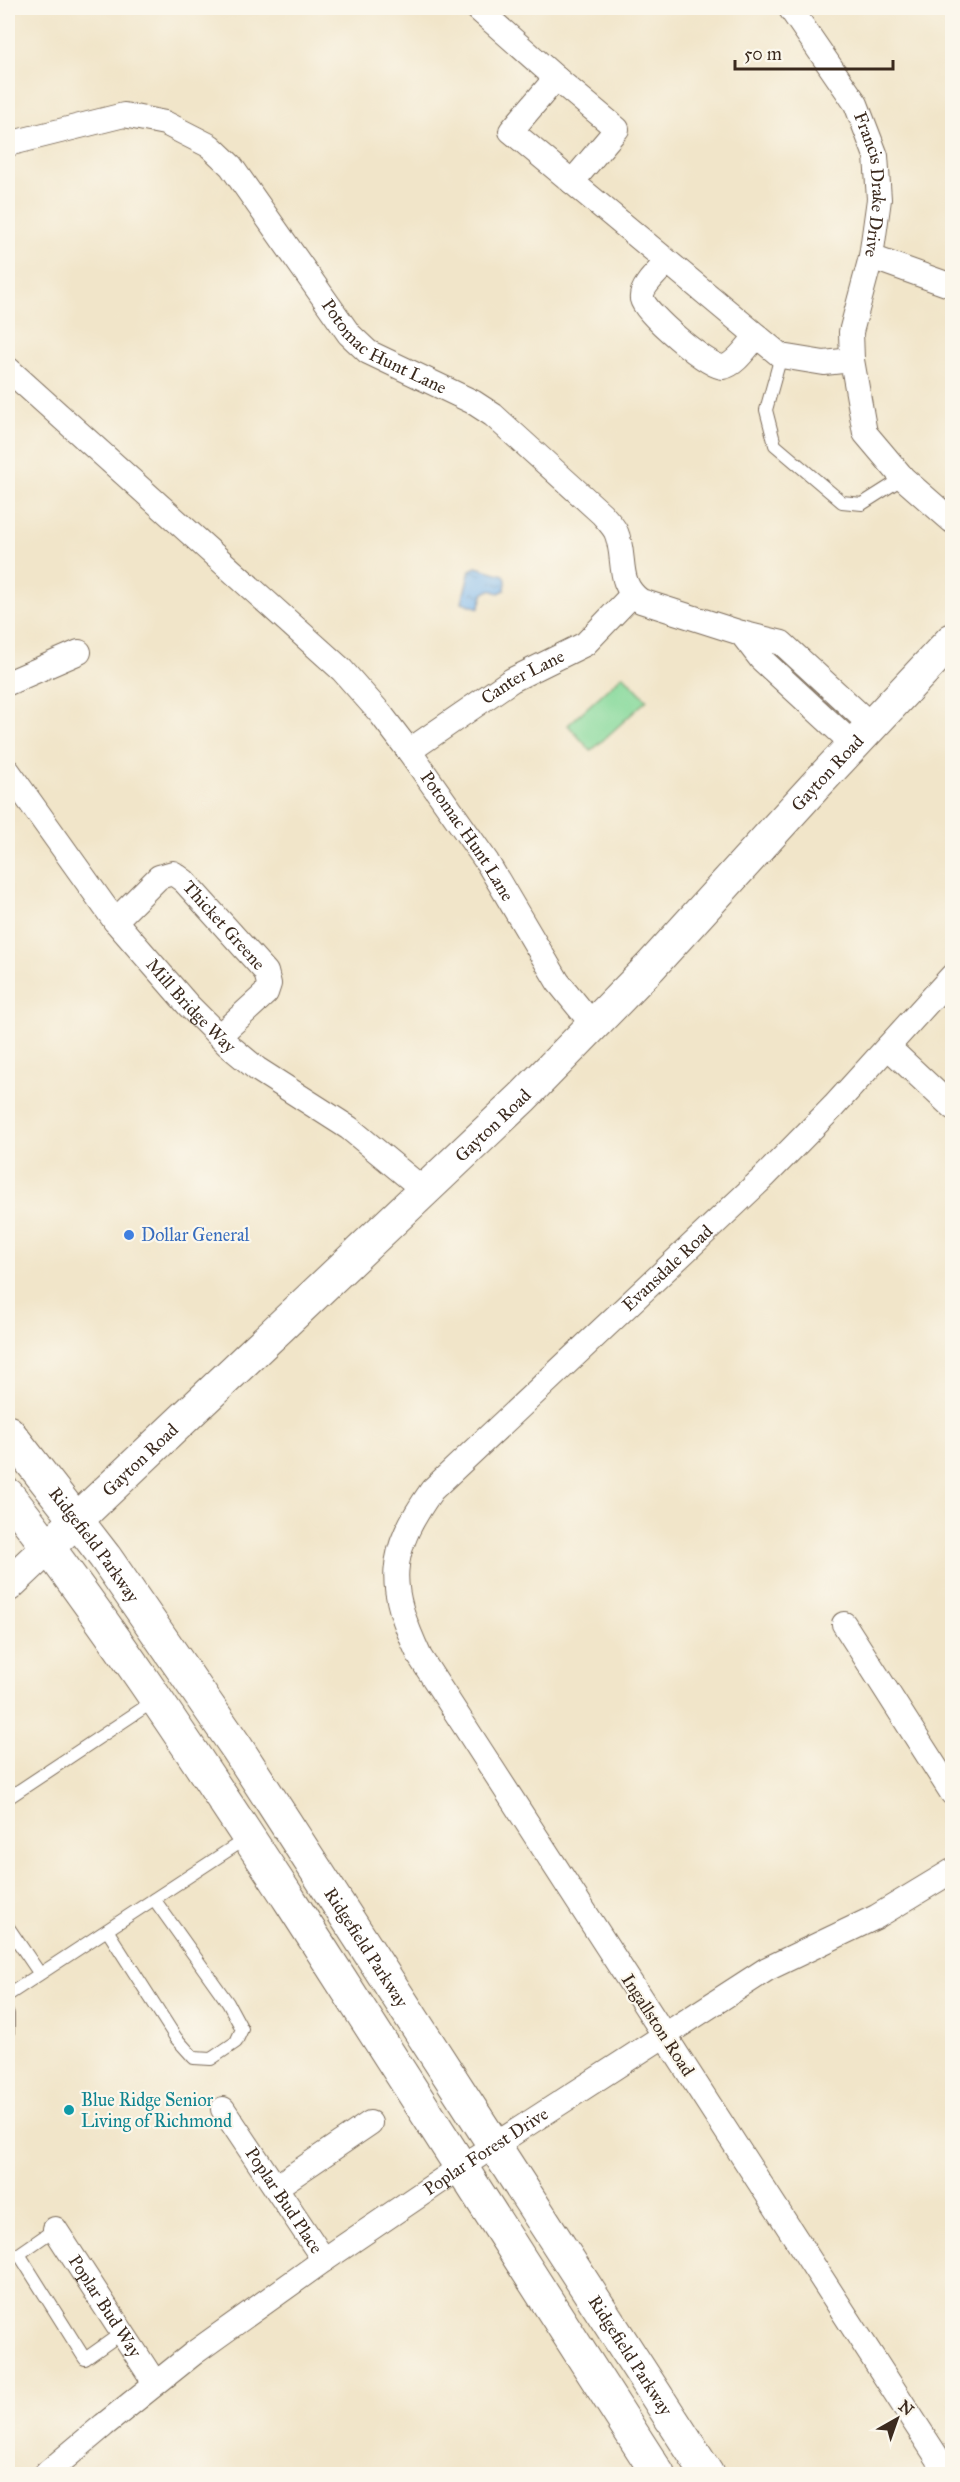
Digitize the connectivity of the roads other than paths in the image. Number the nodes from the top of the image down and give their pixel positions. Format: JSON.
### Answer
{"nodes":[{"id":1,"x":477,"y":8,"type":"edge"},
{"id":2,"x":790,"y":8,"type":"edge"},
{"id":3,"x":556,"y":78,"type":"junction"},
{"id":4,"x":8,"y":144,"type":"edge"},
{"id":5,"x":572,"y":182,"type":"junction"},
{"id":6,"x":872,"y":257,"type":"junction"},
{"id":7,"x":667,"y":262,"type":"junction"},
{"id":8,"x":952,"y":286,"type":"edge"},
{"id":9,"x":756,"y":336,"type":"junction"},
{"id":10,"x":780,"y":356,"type":"junction"},
{"id":11,"x":852,"y":360,"type":"junction"},
{"id":12,"x":8,"y":369,"type":"edge"},
{"id":13,"x":903,"y":478,"type":"junction"},
{"id":14,"x":952,"y":521,"type":"edge"},
{"id":15,"x":632,"y":595,"type":"junction"},
{"id":16,"x":952,"y":640,"type":"edge"},
{"id":17,"x":79,"y":652,"type":"dead end"},
{"id":18,"x":8,"y":683,"type":"edge"},
{"id":19,"x":863,"y":736,"type":"junction"},
{"id":20,"x":409,"y":752,"type":"junction"},
{"id":21,"x":8,"y":771,"type":"edge"},
{"id":22,"x":115,"y":921,"type":"junction"},
{"id":23,"x":952,"y":976,"type":"edge"},
{"id":24,"x":594,"y":1026,"type":"junction"},
{"id":25,"x":219,"y":1036,"type":"junction"},
{"id":26,"x":888,"y":1047,"type":"junction"},
{"id":27,"x":952,"y":1107,"type":"edge"},
{"id":28,"x":425,"y":1191,"type":"junction"},
{"id":29,"x":8,"y":1432,"type":"edge"},
{"id":30,"x":8,"y":1495,"type":"edge"},
{"id":31,"x":77,"y":1520,"type":"junction"},
{"id":32,"x":48,"y":1546,"type":"junction"},
{"id":33,"x":396,"y":1565,"type":"joint"},
{"id":34,"x":8,"y":1585,"type":"edge"},
{"id":35,"x":844,"y":1624,"type":"dead end"},
{"id":36,"x":157,"y":1699,"type":"junction"},
{"id":37,"x":952,"y":1793,"type":"edge"},
{"id":38,"x":8,"y":1798,"type":"edge"},
{"id":39,"x":248,"y":1837,"type":"junction"},
{"id":40,"x":952,"y":1871,"type":"edge"},
{"id":41,"x":154,"y":1899,"type":"junction"},
{"id":42,"x":8,"y":1927,"type":"edge"},
{"id":43,"x":107,"y":1930,"type":"junction"},
{"id":44,"x":40,"y":1974,"type":"junction"},
{"id":45,"x":8,"y":1995,"type":"edge"},
{"id":46,"x":8,"y":2014,"type":"edge"},
{"id":47,"x":8,"y":2033,"type":"edge"},
{"id":48,"x":664,"y":2035,"type":"junction"},
{"id":49,"x":223,"y":2109,"type":"dead end"},
{"id":50,"x":370,"y":2123,"type":"dead end"},
{"id":51,"x":494,"y":2146,"type":"junction"},
{"id":52,"x":461,"y":2168,"type":"junction"},
{"id":53,"x":276,"y":2187,"type":"junction"},
{"id":54,"x":55,"y":2229,"type":"joint"},
{"id":55,"x":324,"y":2260,"type":"junction"},
{"id":56,"x":123,"y":2332,"type":"junction"},
{"id":57,"x":155,"y":2383,"type":"junction"},
{"id":58,"x":647,"y":2470,"type":"edge"},
{"id":59,"x":46,"y":2475,"type":"edge"},
{"id":60,"x":707,"y":2475,"type":"edge"},
{"id":61,"x":948,"y":2475,"type":"edge"}],
"edges":[{"from":1,"to":3,"type":"street"},
{"from":2,"to":6,"type":"street","name":"Francis Drake Drive"},
{"from":3,"to":5,"type":"street"},
{"from":3,"to":5,"type":"street"},
{"from":4,"to":15,"type":"street","name":"Potomac Hunt Lane"},
{"from":5,"to":7,"type":"street"},
{"from":6,"to":8,"type":"street"},
{"from":6,"to":11,"type":"street","name":"Francis Drake Drive"},
{"from":7,"to":9,"type":"street"},
{"from":7,"to":9,"type":"street"},
{"from":9,"to":10,"type":"street"},
{"from":10,"to":11,"type":"street"},
{"from":10,"to":13,"type":"lane"},
{"from":11,"to":13,"type":"street","name":"Francis Drake Drive"},
{"from":12,"to":20,"type":"street","name":"Potomac Hunt Lane"},
{"from":13,"to":14,"type":"street","name":"Francis Drake Drive"},
{"from":15,"to":19,"type":"street"},
{"from":15,"to":20,"type":"street","name":"Canter Lane"},
{"from":16,"to":19,"type":"main road","name":"Gayton Road"},
{"from":17,"to":18,"type":"street"},
{"from":19,"to":24,"type":"main road","name":"Gayton Road"},
{"from":20,"to":24,"type":"street","name":"Potomac Hunt Lane"},
{"from":21,"to":22,"type":"street","name":"Mill Bridge Way"},
{"from":22,"to":25,"type":"street","name":"Mill Bridge Way"},
{"from":22,"to":25,"type":"street","name":"Thicket Greene"},
{"from":23,"to":26,"type":"street","name":"Evansdale Road"},
{"from":24,"to":28,"type":"main road","name":"Gayton Road"},
{"from":25,"to":28,"type":"street","name":"Mill Bridge Way"},
{"from":26,"to":27,"type":"street"},
{"from":26,"to":33,"type":"street","name":"Evansdale Road"},
{"from":28,"to":31,"type":"main road","name":"Gayton Road"},
{"from":29,"to":31,"type":"main road","name":"Ridgefield Parkway"},
{"from":30,"to":32,"type":"main road","name":"Ridgefield Parkway"},
{"from":31,"to":32,"type":"main road","name":"Gayton Road"},
{"from":31,"to":51,"type":"main road","name":"Ridgefield Parkway"},
{"from":32,"to":34,"type":"main road","name":"Gayton Road"},
{"from":32,"to":36,"type":"main road","name":"Ridgefield Parkway"},
{"from":33,"to":48,"type":"street","name":"Ingallston Road"},
{"from":35,"to":37,"type":"street"},
{"from":36,"to":38,"type":"lane"},
{"from":36,"to":39,"type":"main road","name":"Ridgefield Parkway"},
{"from":39,"to":41,"type":"lane"},
{"from":39,"to":52,"type":"main road","name":"Ridgefield Parkway"},
{"from":40,"to":48,"type":"street","name":"Poplar Forest Drive"},
{"from":41,"to":43,"type":"lane"},
{"from":41,"to":43,"type":"lane"},
{"from":42,"to":44,"type":"lane"},
{"from":43,"to":44,"type":"lane"},
{"from":44,"to":45,"type":"lane"},
{"from":46,"to":47,"type":"lane"},
{"from":48,"to":51,"type":"street","name":"Poplar Forest Drive"},
{"from":48,"to":61,"type":"street","name":"Ingallston Road"},
{"from":49,"to":53,"type":"street","name":"Poplar Bud Place"},
{"from":50,"to":53,"type":"street"},
{"from":51,"to":52,"type":"street","name":"Poplar Forest Drive"},
{"from":51,"to":60,"type":"main road","name":"Ridgefield Parkway"},
{"from":52,"to":55,"type":"street","name":"Poplar Forest Drive"},
{"from":52,"to":58,"type":"main road","name":"Ridgefield Parkway"},
{"from":53,"to":55,"type":"street","name":"Poplar Bud Place"},
{"from":54,"to":56,"type":"street","name":"Poplar Bud Way"},
{"from":54,"to":56,"type":"lane"},
{"from":55,"to":57,"type":"street","name":"Poplar Forest Drive"},
{"from":56,"to":57,"type":"street","name":"Poplar Bud Way"},
{"from":57,"to":59,"type":"street","name":"Poplar Forest Drive"}]}
